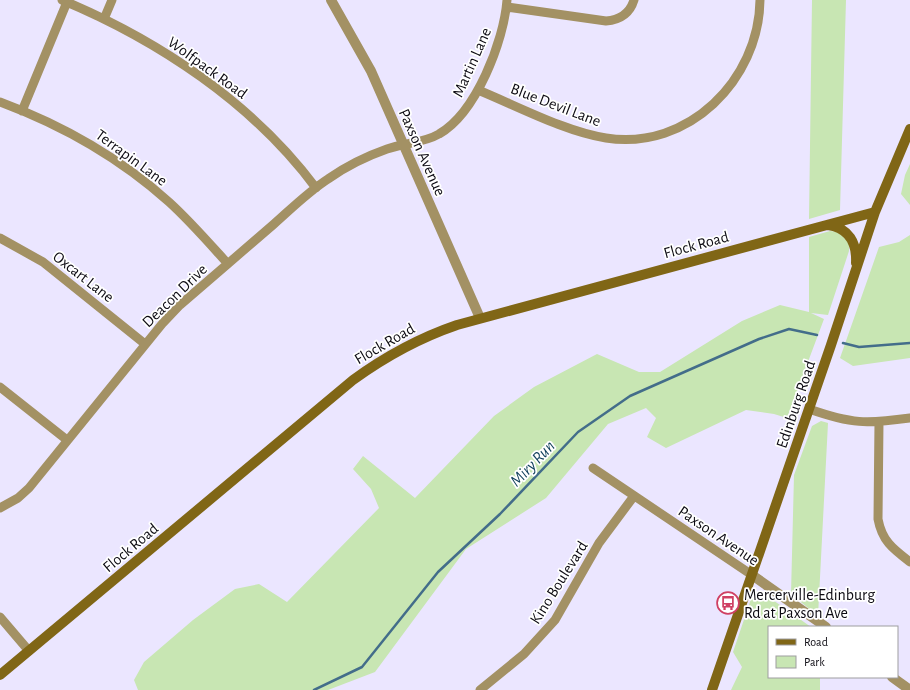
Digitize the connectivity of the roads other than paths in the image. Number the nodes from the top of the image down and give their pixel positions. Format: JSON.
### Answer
{"nodes":[{"id":1,"x":112,"y":0,"type":"edge"},
{"id":2,"x":332,"y":0,"type":"edge"},
{"id":3,"x":634,"y":0,"type":"edge"},
{"id":4,"x":760,"y":0,"type":"edge"},
{"id":5,"x":64,"y":1,"type":"edge"},
{"id":6,"x":507,"y":4,"type":"edge"},
{"id":7,"x":104,"y":20,"type":"junction"},
{"id":8,"x":478,"y":90,"type":"junction"},
{"id":9,"x":0,"y":102,"type":"edge"},
{"id":10,"x":22,"y":111,"type":"junction"},
{"id":11,"x":910,"y":129,"type":"edge"},
{"id":12,"x":404,"y":145,"type":"junction"},
{"id":13,"x":316,"y":188,"type":"junction"},
{"id":14,"x":875,"y":212,"type":"junction"},
{"id":15,"x":826,"y":225,"type":"junction"},
{"id":16,"x":0,"y":238,"type":"edge"},
{"id":17,"x":228,"y":264,"type":"junction"},
{"id":18,"x":855,"y":270,"type":"junction"},
{"id":19,"x":480,"y":318,"type":"junction"},
{"id":20,"x":145,"y":344,"type":"junction"},
{"id":21,"x":0,"y":387,"type":"edge"},
{"id":22,"x":810,"y":409,"type":"junction"},
{"id":23,"x":910,"y":418,"type":"edge"},
{"id":24,"x":879,"y":422,"type":"junction"},
{"id":25,"x":67,"y":440,"type":"junction"},
{"id":26,"x":593,"y":468,"type":"dead end"},
{"id":27,"x":634,"y":496,"type":"junction"},
{"id":28,"x":0,"y":508,"type":"edge"},
{"id":29,"x":910,"y":562,"type":"edge"},
{"id":30,"x":752,"y":575,"type":"junction"},
{"id":31,"x":0,"y":617,"type":"edge"},
{"id":32,"x":825,"y":626,"type":"edge"},
{"id":33,"x":29,"y":651,"type":"junction"},
{"id":34,"x":0,"y":675,"type":"edge"},
{"id":35,"x":893,"y":678,"type":"edge"},
{"id":36,"x":492,"y":687,"type":"edge"},
{"id":37,"x":480,"y":690,"type":"edge"},
{"id":38,"x":712,"y":690,"type":"edge"},
{"id":39,"x":910,"y":690,"type":"edge"}],
"edges":[{"from":1,"to":7,"type":"street"},
{"from":2,"to":12,"type":"street","name":"Paxson Avenue"},
{"from":3,"to":6,"type":"street"},
{"from":4,"to":8,"type":"street","name":"Blue Devil Lane"},
{"from":5,"to":7,"type":"street","name":"Wolfpack Road"},
{"from":5,"to":10,"type":"street"},
{"from":6,"to":8,"type":"street","name":"Martin Lane"},
{"from":7,"to":13,"type":"street","name":"Wolfpack Road"},
{"from":8,"to":12,"type":"street","name":"Martin Lane"},
{"from":9,"to":10,"type":"street","name":"Terrapin Lane"},
{"from":10,"to":17,"type":"street","name":"Terrapin Lane"},
{"from":11,"to":14,"type":"main road","name":"Edinburg Road"},
{"from":12,"to":13,"type":"street","name":"Deacon Drive"},
{"from":12,"to":19,"type":"street","name":"Paxson Avenue"},
{"from":13,"to":17,"type":"street","name":"Deacon Drive"},
{"from":14,"to":15,"type":"main road","name":"Flock Road"},
{"from":14,"to":18,"type":"main road","name":"Edinburg Road"},
{"from":15,"to":18,"type":"main road"},
{"from":15,"to":19,"type":"main road","name":"Flock Road"},
{"from":16,"to":20,"type":"street","name":"Oxcart Lane"},
{"from":17,"to":20,"type":"street","name":"Deacon Drive"},
{"from":18,"to":22,"type":"main road","name":"Edinburg Road"},
{"from":19,"to":33,"type":"main road","name":"Flock Road"},
{"from":20,"to":25,"type":"street","name":"Deacon Drive"},
{"from":21,"to":25,"type":"street"},
{"from":22,"to":24,"type":"street"},
{"from":22,"to":30,"type":"main road","name":"Edinburg Road"},
{"from":23,"to":24,"type":"street"},
{"from":24,"to":29,"type":"street"},
{"from":25,"to":28,"type":"street","name":"Deacon Drive"},
{"from":26,"to":27,"type":"street","name":"Paxson Avenue"},
{"from":27,"to":30,"type":"street","name":"Paxson Avenue"},
{"from":27,"to":36,"type":"street","name":"Kino Boulevard"},
{"from":30,"to":32,"type":"street","name":"Paxson Avenue"},
{"from":30,"to":38,"type":"main road","name":"Edinburg Road"},
{"from":31,"to":33,"type":"street"},
{"from":33,"to":34,"type":"main road","name":"Flock Road"},
{"from":35,"to":39,"type":"street"},
{"from":36,"to":37,"type":"street","name":"Kino Boulevard"}]}
